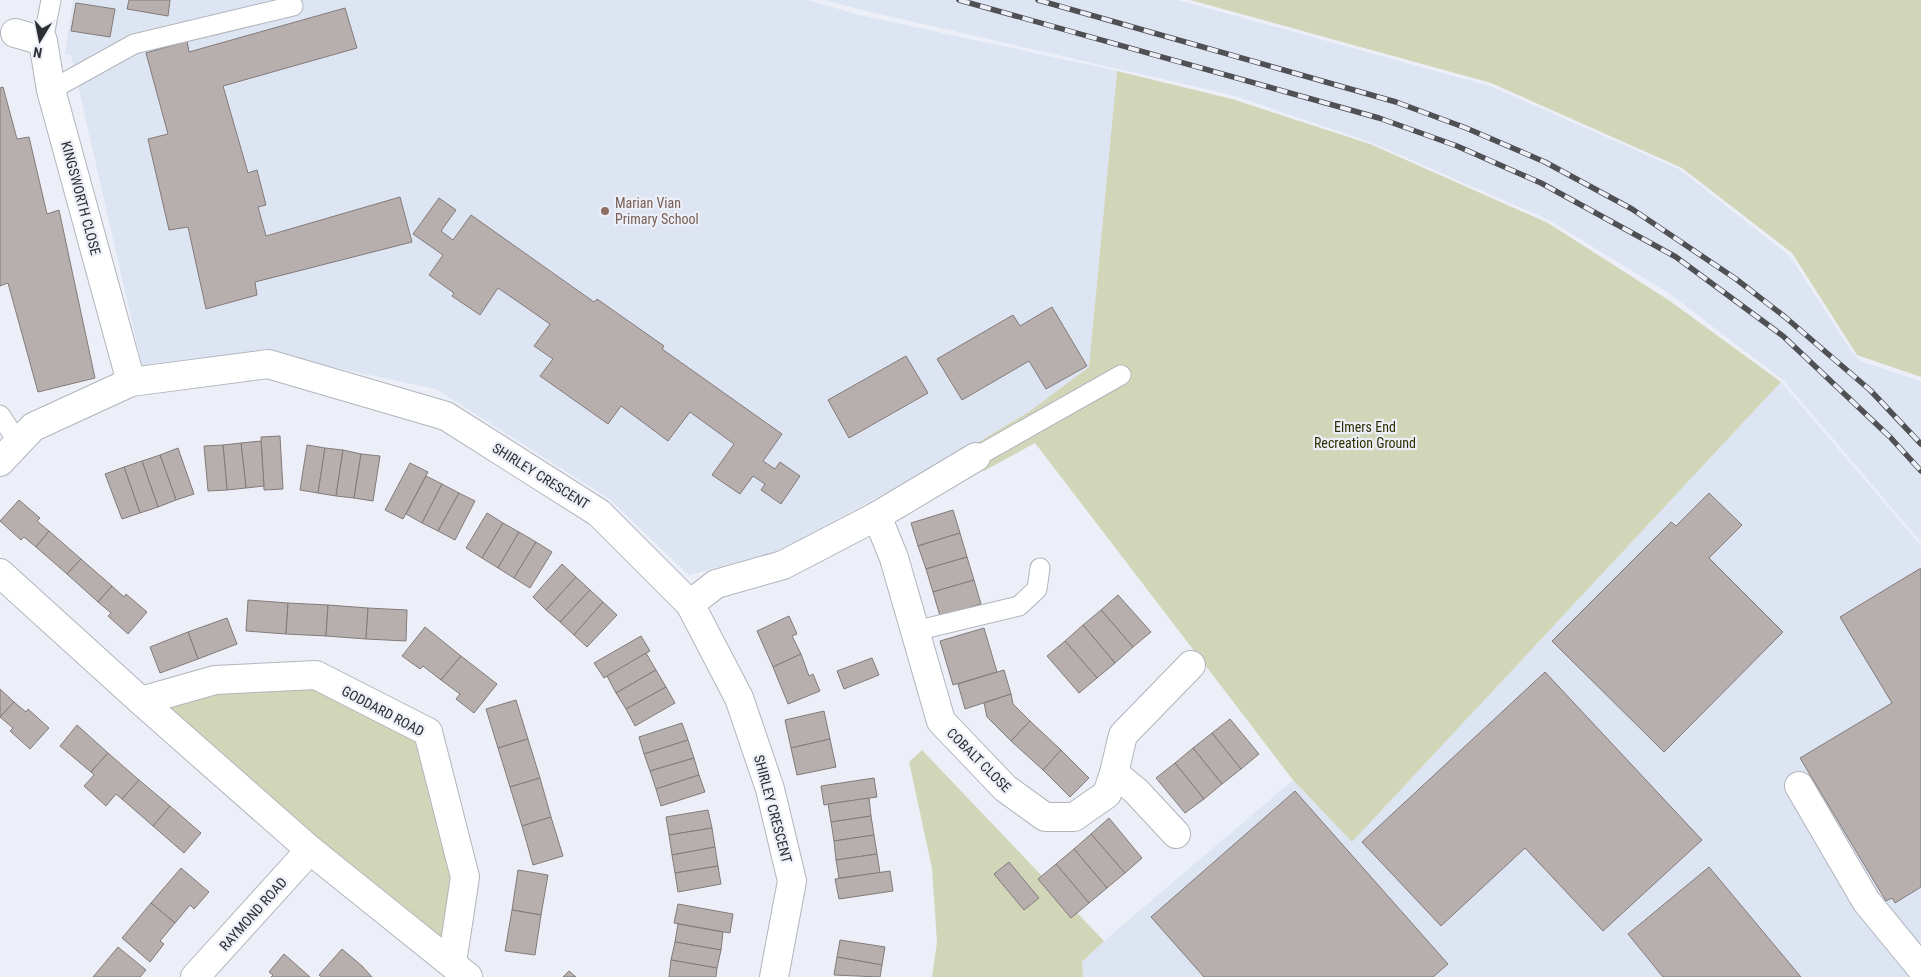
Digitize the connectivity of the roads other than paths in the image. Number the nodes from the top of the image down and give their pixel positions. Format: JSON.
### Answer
{"nodes":[{"id":1,"x":51,"y":0,"type":"edge"},
{"id":2,"x":292,"y":6,"type":"dead end"},
{"id":3,"x":15,"y":33,"type":"dead end"},
{"id":4,"x":43,"y":41,"type":"junction"},
{"id":5,"x":51,"y":90,"type":"junction"},
{"id":6,"x":1121,"y":375,"type":"dead end"},
{"id":7,"x":131,"y":382,"type":"junction"},
{"id":8,"x":0,"y":415,"type":"edge"},
{"id":9,"x":18,"y":442,"type":"junction"},
{"id":10,"x":976,"y":457,"type":"joint"},
{"id":11,"x":0,"y":462,"type":"edge"},
{"id":12,"x":877,"y":516,"type":"junction"},
{"id":13,"x":1040,"y":568,"type":"dead end"},
{"id":14,"x":0,"y":573,"type":"edge"},
{"id":15,"x":690,"y":604,"type":"junction"},
{"id":16,"x":915,"y":631,"type":"junction"},
{"id":17,"x":1191,"y":665,"type":"dead end"},
{"id":18,"x":140,"y":701,"type":"junction"},
{"id":19,"x":1114,"y":773,"type":"junction"},
{"id":20,"x":1799,"y":786,"type":"dead end"},
{"id":21,"x":1176,"y":834,"type":"dead end"},
{"id":22,"x":310,"y":850,"type":"junction"},
{"id":23,"x":1921,"y":968,"type":"edge"},
{"id":24,"x":460,"y":970,"type":"edge"},
{"id":25,"x":195,"y":977,"type":"edge"},
{"id":26,"x":774,"y":977,"type":"edge"}],
"edges":[{"from":1,"to":4,"type":"lane"},
{"from":2,"to":5,"type":"lane"},
{"from":3,"to":4,"type":"street"},
{"from":4,"to":5,"type":"street","name":"KINGSWORTH CLOSE"},
{"from":5,"to":7,"type":"street","name":"KINGSWORTH CLOSE"},
{"from":6,"to":10,"type":"lane"},
{"from":7,"to":9,"type":"street","name":"SHIRLEY CRESCENT"},
{"from":7,"to":15,"type":"street","name":"SHIRLEY CRESCENT"},
{"from":8,"to":9,"type":"lane"},
{"from":9,"to":11,"type":"street","name":"SHIRLEY CRESCENT"},
{"from":10,"to":12,"type":"street"},
{"from":12,"to":15,"type":"street"},
{"from":12,"to":16,"type":"street","name":"COBALT CLOSE"},
{"from":13,"to":16,"type":"lane"},
{"from":14,"to":18,"type":"street","name":"GODDARD ROAD"},
{"from":15,"to":26,"type":"street","name":"SHIRLEY CRESCENT"},
{"from":16,"to":19,"type":"street","name":"COBALT CLOSE"},
{"from":17,"to":19,"type":"street","name":"COBALT CLOSE"},
{"from":18,"to":22,"type":"street","name":"GODDARD ROAD"},
{"from":18,"to":24,"type":"street","name":"GODDARD ROAD"},
{"from":19,"to":21,"type":"street"},
{"from":20,"to":23,"type":"street"},
{"from":22,"to":24,"type":"street","name":"GODDARD ROAD"},
{"from":22,"to":25,"type":"street","name":"RAYMOND ROAD"}]}
